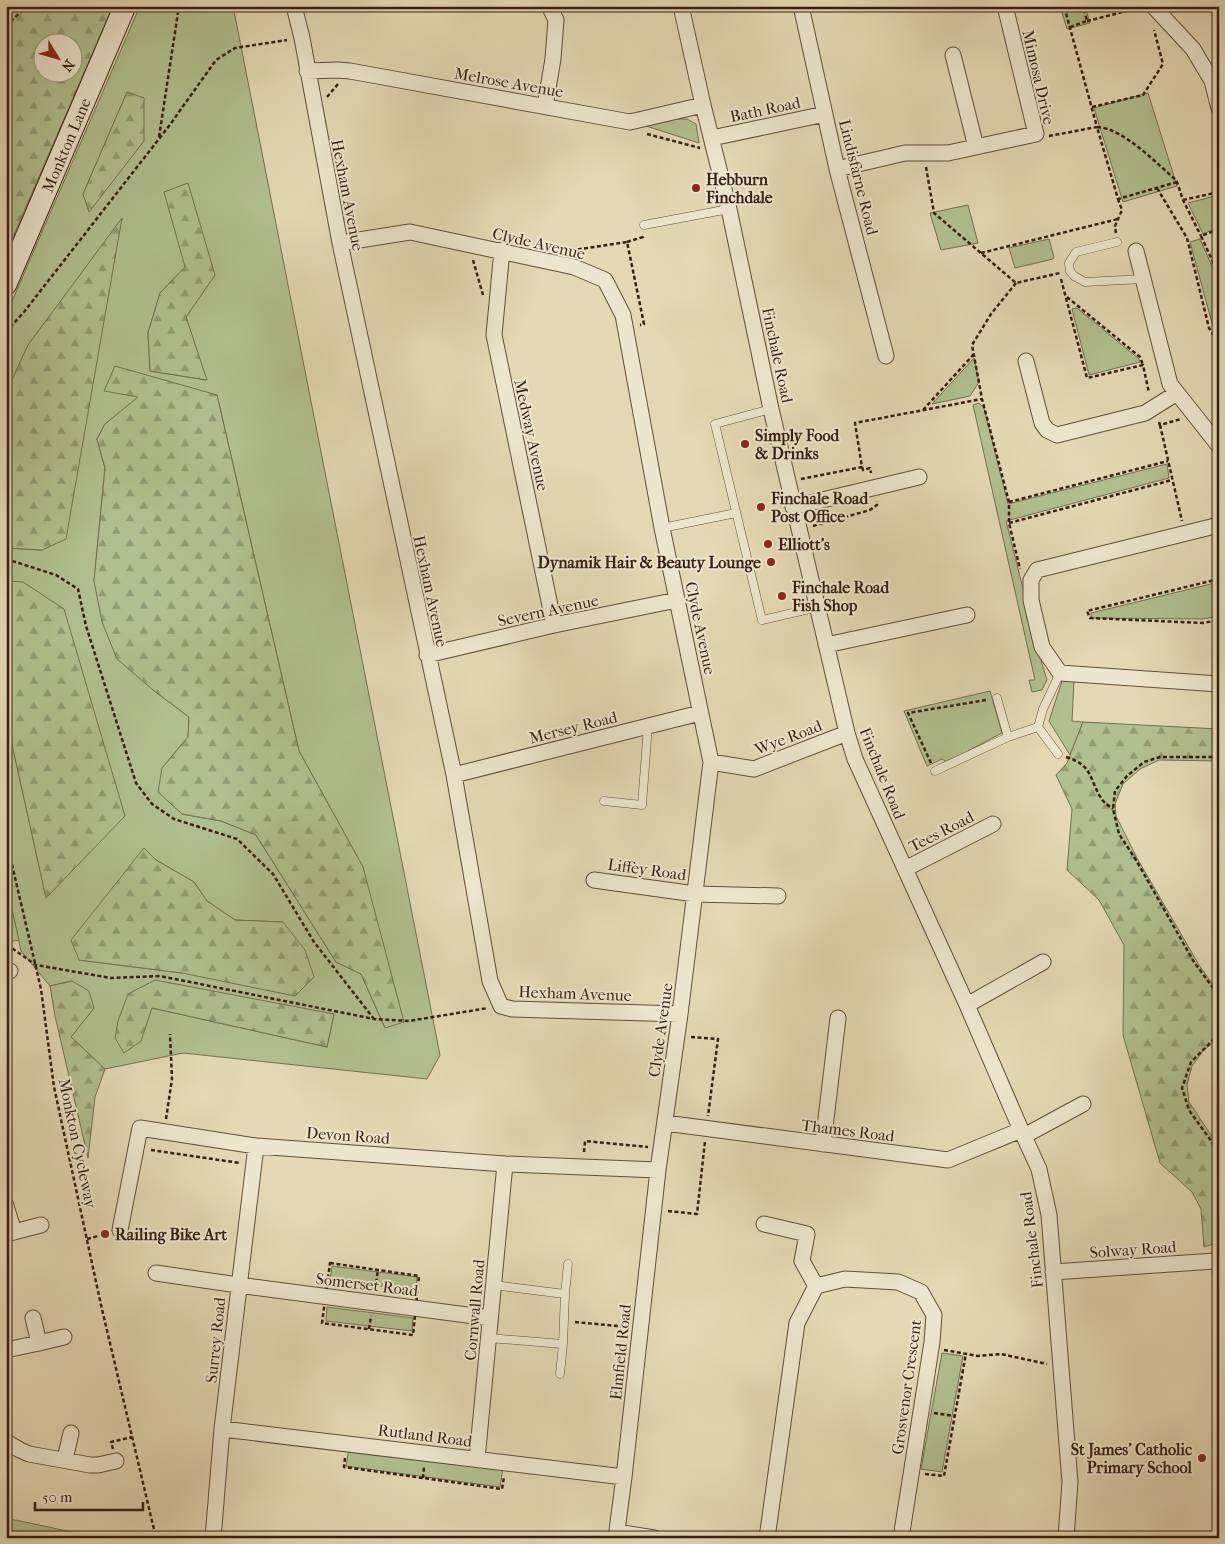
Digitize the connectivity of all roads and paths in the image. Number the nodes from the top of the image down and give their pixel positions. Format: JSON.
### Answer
{"nodes":[{"id":1,"x":27,"y":6,"type":"edge"},
{"id":2,"x":125,"y":6,"type":"edge"},
{"id":3,"x":179,"y":6,"type":"edge"},
{"id":4,"x":294,"y":6,"type":"edge"},
{"id":5,"x":550,"y":6,"type":"edge"},
{"id":6,"x":681,"y":6,"type":"edge"},
{"id":7,"x":801,"y":6,"type":"edge"},
{"id":8,"x":1005,"y":6,"type":"edge"},
{"id":9,"x":1064,"y":6,"type":"edge"},
{"id":10,"x":1083,"y":6,"type":"edge"},
{"id":11,"x":1145,"y":6,"type":"edge"},
{"id":12,"x":1153,"y":6,"type":"edge"},
{"id":13,"x":1087,"y":21,"type":"junction"},
{"id":14,"x":6,"y":26,"type":"edge"},
{"id":15,"x":1153,"y":26,"type":"dead end"},
{"id":16,"x":1070,"y":27,"type":"junction"},
{"id":17,"x":302,"y":38,"type":"junction"},
{"id":18,"x":953,"y":55,"type":"dead end"},
{"id":19,"x":307,"y":71,"type":"junction"},
{"id":20,"x":350,"y":71,"type":"junction"},
{"id":21,"x":703,"y":105,"type":"junction"},
{"id":22,"x":545,"y":106,"type":"junction"},
{"id":23,"x":1092,"y":107,"type":"junction"},
{"id":24,"x":1219,"y":108,"type":"edge"},
{"id":25,"x":314,"y":111,"type":"junction"},
{"id":26,"x":825,"y":114,"type":"junction"},
{"id":27,"x":630,"y":122,"type":"junction"},
{"id":28,"x":1097,"y":127,"type":"junction"},
{"id":29,"x":1036,"y":134,"type":"junction"},
{"id":30,"x":712,"y":138,"type":"junction"},
{"id":31,"x":159,"y":139,"type":"junction"},
{"id":32,"x":976,"y":147,"type":"junction"},
{"id":33,"x":924,"y":153,"type":"junction"},
{"id":34,"x":717,"y":157,"type":"junction"},
{"id":35,"x":838,"y":170,"type":"junction"},
{"id":36,"x":1177,"y":182,"type":"junction"},
{"id":37,"x":1157,"y":188,"type":"junction"},
{"id":38,"x":1219,"y":192,"type":"edge"},
{"id":39,"x":1118,"y":199,"type":"junction"},
{"id":40,"x":1183,"y":200,"type":"junction"},
{"id":41,"x":729,"y":209,"type":"junction"},
{"id":42,"x":1118,"y":219,"type":"junction"},
{"id":43,"x":644,"y":225,"type":"dead end"},
{"id":44,"x":1219,"y":229,"type":"edge"},
{"id":45,"x":1202,"y":236,"type":"junction"},
{"id":46,"x":1117,"y":242,"type":"joint"},
{"id":47,"x":340,"y":243,"type":"junction"},
{"id":48,"x":468,"y":245,"type":"junction"},
{"id":49,"x":502,"y":250,"type":"junction"},
{"id":50,"x":1136,"y":251,"type":"dead end"},
{"id":51,"x":981,"y":253,"type":"junction"},
{"id":52,"x":1070,"y":271,"type":"junction"},
{"id":53,"x":1060,"y":273,"type":"junction"},
{"id":54,"x":1219,"y":275,"type":"edge"},
{"id":55,"x":1144,"y":279,"type":"junction"},
{"id":56,"x":1016,"y":283,"type":"junction"},
{"id":57,"x":6,"y":284,"type":"edge"},
{"id":58,"x":1066,"y":296,"type":"junction"},
{"id":59,"x":484,"y":299,"type":"dead end"},
{"id":60,"x":6,"y":332,"type":"edge"},
{"id":61,"x":1219,"y":343,"type":"edge"},
{"id":62,"x":974,"y":354,"type":"junction"},
{"id":63,"x":886,"y":356,"type":"dead end"},
{"id":64,"x":1026,"y":361,"type":"dead end"},
{"id":65,"x":1143,"y":365,"type":"junction"},
{"id":66,"x":1177,"y":394,"type":"junction"},
{"id":67,"x":982,"y":399,"type":"junction"},
{"id":68,"x":1153,"y":408,"type":"junction"},
{"id":69,"x":771,"y":409,"type":"junction"},
{"id":70,"x":922,"y":410,"type":"junction"},
{"id":71,"x":1194,"y":415,"type":"junction"},
{"id":72,"x":1160,"y":425,"type":"junction"},
{"id":73,"x":1219,"y":446,"type":"edge"},
{"id":74,"x":1168,"y":461,"type":"junction"},
{"id":75,"x":919,"y":478,"type":"dead end"},
{"id":76,"x":1172,"y":480,"type":"junction"},
{"id":77,"x":789,"y":482,"type":"junction"},
{"id":78,"x":1009,"y":502,"type":"junction"},
{"id":79,"x":793,"y":506,"type":"junction"},
{"id":80,"x":736,"y":513,"type":"junction"},
{"id":81,"x":1009,"y":524,"type":"junction"},
{"id":82,"x":1219,"y":525,"type":"edge"},
{"id":83,"x":662,"y":528,"type":"junction"},
{"id":84,"x":1185,"y":533,"type":"junction"},
{"id":85,"x":6,"y":560,"type":"edge"},
{"id":86,"x":1219,"y":579,"type":"edge"},
{"id":87,"x":1031,"y":580,"type":"junction"},
{"id":88,"x":677,"y":600,"type":"junction"},
{"id":89,"x":818,"y":607,"type":"junction"},
{"id":90,"x":967,"y":615,"type":"dead end"},
{"id":91,"x":1219,"y":620,"type":"edge"},
{"id":92,"x":554,"y":625,"type":"junction"},
{"id":93,"x":826,"y":645,"type":"junction"},
{"id":94,"x":427,"y":655,"type":"junction"},
{"id":95,"x":1060,"y":673,"type":"junction"},
{"id":96,"x":1219,"y":684,"type":"edge"},
{"id":97,"x":997,"y":698,"type":"joint"},
{"id":98,"x":700,"y":713,"type":"junction"},
{"id":99,"x":648,"y":726,"type":"junction"},
{"id":100,"x":1038,"y":727,"type":"junction"},
{"id":101,"x":846,"y":733,"type":"junction"},
{"id":102,"x":1008,"y":737,"type":"junction"},
{"id":103,"x":1058,"y":754,"type":"joint"},
{"id":104,"x":1219,"y":757,"type":"edge"},
{"id":105,"x":711,"y":762,"type":"junction"},
{"id":106,"x":935,"y":771,"type":"joint"},
{"id":107,"x":454,"y":775,"type":"junction"},
{"id":108,"x":604,"y":801,"type":"dead end"},
{"id":109,"x":1113,"y":809,"type":"junction"},
{"id":110,"x":993,"y":824,"type":"dead end"},
{"id":111,"x":6,"y":839,"type":"edge"},
{"id":112,"x":905,"y":869,"type":"junction"},
{"id":113,"x":594,"y":880,"type":"dead end"},
{"id":114,"x":695,"y":894,"type":"junction"},
{"id":115,"x":778,"y":896,"type":"dead end"},
{"id":116,"x":6,"y":951,"type":"edge"},
{"id":117,"x":1043,"y":962,"type":"dead end"},
{"id":118,"x":36,"y":965,"type":"junction"},
{"id":119,"x":1219,"y":996,"type":"edge"},
{"id":120,"x":967,"y":1005,"type":"junction"},
{"id":121,"x":501,"y":1006,"type":"junction"},
{"id":122,"x":680,"y":1014,"type":"junction"},
{"id":123,"x":838,"y":1018,"type":"dead end"},
{"id":124,"x":374,"y":1019,"type":"junction"},
{"id":125,"x":170,"y":1034,"type":"dead end"},
{"id":126,"x":1219,"y":1034,"type":"edge"},
{"id":127,"x":1083,"y":1104,"type":"dead end"},
{"id":128,"x":665,"y":1123,"type":"junction"},
{"id":129,"x":163,"y":1133,"type":"junction"},
{"id":130,"x":1022,"y":1133,"type":"junction"},
{"id":131,"x":823,"y":1144,"type":"junction"},
{"id":132,"x":256,"y":1146,"type":"junction"},
{"id":133,"x":136,"y":1148,"type":"junction"},
{"id":134,"x":662,"y":1148,"type":"junction"},
{"id":135,"x":1219,"y":1152,"type":"edge"},
{"id":136,"x":505,"y":1164,"type":"junction"},
{"id":137,"x":253,"y":1165,"type":"junction"},
{"id":138,"x":582,"y":1167,"type":"junction"},
{"id":139,"x":658,"y":1170,"type":"junction"},
{"id":140,"x":6,"y":1206,"type":"edge"},
{"id":141,"x":764,"y":1224,"type":"dead end"},
{"id":142,"x":41,"y":1225,"type":"dead end"},
{"id":143,"x":120,"y":1230,"type":"joint"},
{"id":144,"x":10,"y":1233,"type":"edge"},
{"id":145,"x":87,"y":1239,"type":"junction"},
{"id":146,"x":1217,"y":1260,"type":"edge"},
{"id":147,"x":568,"y":1264,"type":"dead end"},
{"id":148,"x":156,"y":1272,"type":"dead end"},
{"id":149,"x":1053,"y":1272,"type":"junction"},
{"id":150,"x":238,"y":1285,"type":"junction"},
{"id":151,"x":494,"y":1285,"type":"junction"},
{"id":152,"x":1219,"y":1285,"type":"edge"},
{"id":153,"x":816,"y":1286,"type":"junction"},
{"id":154,"x":565,"y":1294,"type":"junction"},
{"id":155,"x":33,"y":1318,"type":"dead end"},
{"id":156,"x":490,"y":1318,"type":"junction"},
{"id":157,"x":564,"y":1321,"type":"junction"},
{"id":158,"x":641,"y":1328,"type":"junction"},
{"id":159,"x":64,"y":1337,"type":"dead end"},
{"id":160,"x":489,"y":1338,"type":"junction"},
{"id":161,"x":39,"y":1343,"type":"junction"},
{"id":162,"x":563,"y":1344,"type":"junction"},
{"id":163,"x":931,"y":1348,"type":"junction"},
{"id":164,"x":6,"y":1350,"type":"edge"},
{"id":165,"x":966,"y":1353,"type":"junction"},
{"id":166,"x":1061,"y":1367,"type":"junction"},
{"id":167,"x":560,"y":1374,"type":"dead end"},
{"id":168,"x":921,"y":1412,"type":"junction"},
{"id":169,"x":954,"y":1416,"type":"junction"},
{"id":170,"x":222,"y":1429,"type":"junction"},
{"id":171,"x":72,"y":1433,"type":"dead end"},
{"id":172,"x":132,"y":1437,"type":"junction"},
{"id":173,"x":6,"y":1442,"type":"edge"},
{"id":174,"x":346,"y":1444,"type":"junction"},
{"id":175,"x":64,"y":1459,"type":"junction"},
{"id":176,"x":477,"y":1459,"type":"junction"},
{"id":177,"x":116,"y":1461,"type":"joint"},
{"id":178,"x":507,"y":1463,"type":"junction"},
{"id":179,"x":911,"y":1472,"type":"junction"},
{"id":180,"x":624,"y":1477,"type":"junction"},
{"id":181,"x":616,"y":1535,"type":"edge"},
{"id":182,"x":156,"y":1538,"type":"edge"},
{"id":183,"x":213,"y":1538,"type":"edge"},
{"id":184,"x":654,"y":1538,"type":"edge"},
{"id":185,"x":767,"y":1538,"type":"edge"},
{"id":186,"x":901,"y":1538,"type":"edge"},
{"id":187,"x":1066,"y":1538,"type":"edge"}],
"edges":[{"from":1,"to":14,"type":"path"},
{"from":2,"to":57,"type":"street","name":"Monkton Lane"},
{"from":3,"to":31,"type":"path"},
{"from":4,"to":17,"type":"street","name":"Hexham Avenue"},
{"from":5,"to":22,"type":"street"},
{"from":6,"to":21,"type":"street","name":"Finchale Road"},
{"from":7,"to":26,"type":"street","name":"Lindisfarne Road"},
{"from":8,"to":29,"type":"street","name":"Mimosa Drive"},
{"from":9,"to":16,"type":"path"},
{"from":10,"to":13,"type":"path"},
{"from":11,"to":13,"type":"path"},
{"from":12,"to":24,"type":"street"},
{"from":13,"to":16,"type":"path"},
{"from":15,"to":23,"type":"path"},
{"from":16,"to":23,"type":"path"},
{"from":17,"to":19,"type":"street","name":"Hexham Avenue"},
{"from":17,"to":31,"type":"path"},
{"from":18,"to":32,"type":"street"},
{"from":19,"to":20,"type":"street","name":"Melrose Avenue"},
{"from":19,"to":25,"type":"street","name":"Hexham Avenue"},
{"from":20,"to":22,"type":"street","name":"Melrose Avenue"},
{"from":20,"to":25,"type":"path"},
{"from":21,"to":27,"type":"street","name":"Melrose Avenue"},
{"from":21,"to":30,"type":"street","name":"Finchale Road"},
{"from":22,"to":27,"type":"street","name":"Melrose Avenue"},
{"from":23,"to":28,"type":"path"},
{"from":25,"to":47,"type":"street","name":"Hexham Avenue"},
{"from":26,"to":30,"type":"street","name":"Bath Road"},
{"from":26,"to":35,"type":"street","name":"Lindisfarne Road"},
{"from":27,"to":34,"type":"path"},
{"from":28,"to":29,"type":"path"},
{"from":28,"to":36,"type":"path"},
{"from":28,"to":39,"type":"path"},
{"from":29,"to":32,"type":"street","name":"Mimosa Drive"},
{"from":30,"to":34,"type":"street","name":"Finchale Road"},
{"from":31,"to":60,"type":"path"},
{"from":32,"to":33,"type":"street","name":"Mimosa Drive"},
{"from":33,"to":35,"type":"street","name":"Mimosa Drive"},
{"from":33,"to":51,"type":"path"},
{"from":34,"to":41,"type":"street","name":"Finchale Road"},
{"from":35,"to":63,"type":"street","name":"Lindisfarne Road"},
{"from":36,"to":37,"type":"path"},
{"from":36,"to":40,"type":"path"},
{"from":37,"to":39,"type":"path"},
{"from":37,"to":61,"type":"path"},
{"from":38,"to":40,"type":"path"},
{"from":39,"to":42,"type":"path"},
{"from":40,"to":45,"type":"path"},
{"from":41,"to":43,"type":"lane"},
{"from":41,"to":69,"type":"street","name":"Finchale Road"},
{"from":42,"to":46,"type":"path"},
{"from":42,"to":51,"type":"path"},
{"from":44,"to":45,"type":"path"},
{"from":45,"to":54,"type":"path"},
{"from":46,"to":52,"type":"lane"},
{"from":47,"to":48,"type":"street","name":"Clyde Avenue"},
{"from":47,"to":94,"type":"street","name":"Hexham Avenue"},
{"from":48,"to":49,"type":"street","name":"Clyde Avenue"},
{"from":48,"to":59,"type":"path"},
{"from":49,"to":83,"type":"street","name":"Clyde Avenue"},
{"from":49,"to":92,"type":"street","name":"Medway Avenue"},
{"from":50,"to":55,"type":"street"},
{"from":51,"to":56,"type":"path"},
{"from":52,"to":53,"type":"path"},
{"from":52,"to":55,"type":"lane"},
{"from":53,"to":56,"type":"path"},
{"from":53,"to":58,"type":"path"},
{"from":55,"to":66,"type":"street"},
{"from":56,"to":62,"type":"path"},
{"from":58,"to":65,"type":"path"},
{"from":58,"to":65,"type":"path"},
{"from":62,"to":67,"type":"path"},
{"from":62,"to":70,"type":"path"},
{"from":64,"to":68,"type":"street"},
{"from":65,"to":68,"type":"path"},
{"from":66,"to":68,"type":"street"},
{"from":66,"to":71,"type":"street"},
{"from":67,"to":70,"type":"path"},
{"from":67,"to":78,"type":"path"},
{"from":68,"to":72,"type":"path"},
{"from":69,"to":77,"type":"street","name":"Finchale Road"},
{"from":69,"to":80,"type":"lane"},
{"from":70,"to":77,"type":"path"},
{"from":71,"to":72,"type":"path"},
{"from":71,"to":73,"type":"street"},
{"from":72,"to":74,"type":"path"},
{"from":74,"to":76,"type":"path"},
{"from":74,"to":78,"type":"path"},
{"from":75,"to":79,"type":"street"},
{"from":76,"to":81,"type":"path"},
{"from":76,"to":84,"type":"path"},
{"from":77,"to":79,"type":"street","name":"Finchale Road"},
{"from":78,"to":81,"type":"path"},
{"from":79,"to":89,"type":"street","name":"Finchale Road"},
{"from":80,"to":83,"type":"lane"},
{"from":80,"to":89,"type":"lane"},
{"from":81,"to":87,"type":"path"},
{"from":82,"to":84,"type":"street"},
{"from":83,"to":88,"type":"street","name":"Clyde Avenue"},
{"from":84,"to":87,"type":"street"},
{"from":85,"to":124,"type":"path"},
{"from":86,"to":91,"type":"path"},
{"from":87,"to":95,"type":"street"},
{"from":88,"to":92,"type":"street","name":"Severn Avenue"},
{"from":88,"to":98,"type":"street","name":"Clyde Avenue"},
{"from":89,"to":93,"type":"street","name":"Finchale Road"},
{"from":90,"to":93,"type":"street"},
{"from":92,"to":94,"type":"street","name":"Severn Avenue"},
{"from":93,"to":101,"type":"street","name":"Finchale Road"},
{"from":94,"to":107,"type":"street","name":"Hexham Avenue"},
{"from":95,"to":96,"type":"street"},
{"from":95,"to":100,"type":"lane"},
{"from":97,"to":102,"type":"lane"},
{"from":97,"to":106,"type":"path"},
{"from":98,"to":99,"type":"street","name":"Mersey Road"},
{"from":98,"to":105,"type":"street","name":"Clyde Avenue"},
{"from":99,"to":107,"type":"street","name":"Mersey Road"},
{"from":99,"to":108,"type":"lane"},
{"from":100,"to":102,"type":"lane"},
{"from":100,"to":103,"type":"lane"},
{"from":101,"to":105,"type":"street","name":"Wye Road"},
{"from":101,"to":112,"type":"street","name":"Finchale Road"},
{"from":102,"to":106,"type":"lane"},
{"from":103,"to":109,"type":"path"},
{"from":104,"to":109,"type":"path"},
{"from":105,"to":114,"type":"street","name":"Clyde Avenue"},
{"from":107,"to":121,"type":"street","name":"Hexham Avenue"},
{"from":109,"to":119,"type":"path"},
{"from":110,"to":112,"type":"street","name":"Tees Road"},
{"from":111,"to":118,"type":"path","name":"Monkton Cycleway"},
{"from":112,"to":120,"type":"street","name":"Finchale Road"},
{"from":113,"to":114,"type":"street","name":"Liffey Road"},
{"from":114,"to":115,"type":"street","name":"Liffey Road"},
{"from":114,"to":122,"type":"street","name":"Clyde Avenue"},
{"from":116,"to":118,"type":"path"},
{"from":117,"to":120,"type":"street"},
{"from":118,"to":124,"type":"path"},
{"from":118,"to":145,"type":"path","name":"Monkton Cycleway"},
{"from":120,"to":130,"type":"street","name":"Finchale Road"},
{"from":121,"to":122,"type":"street","name":"Hexham Avenue"},
{"from":121,"to":124,"type":"path"},
{"from":122,"to":128,"type":"street","name":"Clyde Avenue"},
{"from":123,"to":131,"type":"street"},
{"from":125,"to":129,"type":"path"},
{"from":126,"to":135,"type":"path"},
{"from":127,"to":130,"type":"street","name":"Thames Road"},
{"from":128,"to":131,"type":"street","name":"Thames Road"},
{"from":128,"to":134,"type":"street","name":"Clyde Avenue"},
{"from":129,"to":132,"type":"street","name":"Devon Road"},
{"from":129,"to":133,"type":"street","name":"Devon Road"},
{"from":130,"to":131,"type":"street","name":"Thames Road"},
{"from":130,"to":149,"type":"street","name":"Finchale Road"},
{"from":132,"to":136,"type":"street","name":"Devon Road"},
{"from":132,"to":137,"type":"street","name":"Surrey Road"},
{"from":133,"to":137,"type":"path"},
{"from":133,"to":143,"type":"street","name":"Devon Road"},
{"from":134,"to":138,"type":"path"},
{"from":134,"to":139,"type":"street","name":"Clyde Avenue"},
{"from":136,"to":138,"type":"street","name":"Devon Road"},
{"from":136,"to":151,"type":"street","name":"Cornwall Road"},
{"from":137,"to":150,"type":"street","name":"Surrey Road"},
{"from":138,"to":139,"type":"street","name":"Devon Road"},
{"from":139,"to":158,"type":"street","name":"Elmfield Road"},
{"from":140,"to":144,"type":"street"},
{"from":141,"to":153,"type":"street"},
{"from":142,"to":144,"type":"street"},
{"from":143,"to":145,"type":"path"},
{"from":145,"to":172,"type":"path","name":"Monkton Cycleway"},
{"from":146,"to":149,"type":"street","name":"Solway Road"},
{"from":146,"to":152,"type":"lane"},
{"from":147,"to":154,"type":"lane"},
{"from":148,"to":150,"type":"street","name":"Somerset Road"},
{"from":149,"to":166,"type":"street","name":"Finchale Road"},
{"from":150,"to":156,"type":"street","name":"Somerset Road"},
{"from":150,"to":170,"type":"street","name":"Surrey Road"},
{"from":151,"to":154,"type":"lane"},
{"from":151,"to":156,"type":"street","name":"Cornwall Road"},
{"from":153,"to":163,"type":"street","name":"Grosvenor Crescent"},
{"from":153,"to":185,"type":"street"},
{"from":154,"to":157,"type":"lane"},
{"from":155,"to":161,"type":"street"},
{"from":156,"to":160,"type":"street","name":"Cornwall Road"},
{"from":157,"to":158,"type":"path"},
{"from":157,"to":162,"type":"lane"},
{"from":158,"to":180,"type":"street","name":"Elmfield Road"},
{"from":159,"to":161,"type":"street"},
{"from":160,"to":162,"type":"lane"},
{"from":160,"to":176,"type":"street","name":"Cornwall Road"},
{"from":161,"to":164,"type":"street"},
{"from":162,"to":167,"type":"lane"},
{"from":163,"to":165,"type":"path"},
{"from":163,"to":168,"type":"street","name":"Grosvenor Crescent"},
{"from":165,"to":166,"type":"path"},
{"from":165,"to":169,"type":"path"},
{"from":166,"to":187,"type":"street","name":"Finchale Road"},
{"from":168,"to":169,"type":"path"},
{"from":168,"to":179,"type":"street","name":"Grosvenor Crescent"},
{"from":169,"to":179,"type":"path"},
{"from":170,"to":174,"type":"street","name":"Rutland Road"},
{"from":170,"to":183,"type":"street","name":"Surrey Road"},
{"from":171,"to":175,"type":"street"},
{"from":172,"to":177,"type":"path"},
{"from":172,"to":182,"type":"path","name":"Monkton Cycleway"},
{"from":173,"to":175,"type":"street"},
{"from":174,"to":176,"type":"street","name":"Rutland Road"},
{"from":174,"to":178,"type":"path"},
{"from":175,"to":177,"type":"street"},
{"from":176,"to":178,"type":"street","name":"Rutland Road"},
{"from":178,"to":180,"type":"street","name":"Rutland Road"},
{"from":179,"to":186,"type":"street","name":"Grosvenor Crescent"},
{"from":180,"to":181,"type":"street","name":"Elmfield Road"},
{"from":181,"to":184,"type":"street"}]}
